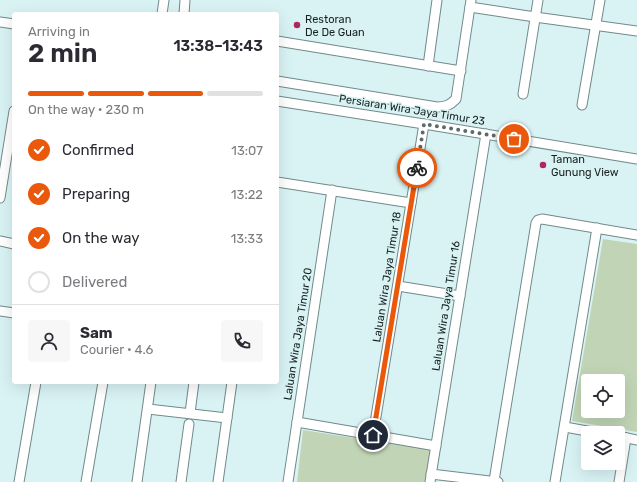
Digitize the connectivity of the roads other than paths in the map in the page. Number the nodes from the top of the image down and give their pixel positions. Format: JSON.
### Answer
{"nodes":[{"id":1,"x":164,"y":0,"type":"edge"},
{"id":2,"x":185,"y":0,"type":"edge"},
{"id":3,"x":437,"y":0,"type":"edge"},
{"id":4,"x":538,"y":0,"type":"edge"},
{"id":5,"x":600,"y":0,"type":"edge"},
{"id":6,"x":471,"y":3,"type":"edge"},
{"id":7,"x":162,"y":12,"type":"edge"},
{"id":8,"x":184,"y":12,"type":"edge"},
{"id":9,"x":535,"y":17,"type":"junction"},
{"id":10,"x":0,"y":22,"type":"edge"},
{"id":11,"x":12,"y":24,"type":"edge"},
{"id":12,"x":596,"y":26,"type":"junction"},
{"id":13,"x":637,"y":31,"type":"edge"},
{"id":14,"x":279,"y":41,"type":"edge"},
{"id":15,"x":428,"y":66,"type":"junction"},
{"id":16,"x":461,"y":71,"type":"junction"},
{"id":17,"x":279,"y":81,"type":"edge"},
{"id":18,"x":523,"y":94,"type":"dead end"},
{"id":19,"x":279,"y":101,"type":"edge"},
{"id":20,"x":582,"y":105,"type":"dead end"},
{"id":21,"x":12,"y":123,"type":"edge"},
{"id":22,"x":424,"y":124,"type":"junction"},
{"id":23,"x":486,"y":134,"type":"junction"},
{"id":24,"x":637,"y":159,"type":"edge"},
{"id":25,"x":279,"y":182,"type":"edge"},
{"id":26,"x":332,"y":190,"type":"junction"},
{"id":27,"x":0,"y":198,"type":"edge"},
{"id":28,"x":411,"y":204,"type":"junction"},
{"id":29,"x":597,"y":228,"type":"junction"},
{"id":30,"x":637,"y":235,"type":"edge"},
{"id":31,"x":0,"y":241,"type":"edge"},
{"id":32,"x":12,"y":244,"type":"edge"},
{"id":33,"x":398,"y":286,"type":"junction"},
{"id":34,"x":460,"y":296,"type":"junction"},
{"id":35,"x":0,"y":311,"type":"edge"},
{"id":36,"x":12,"y":313,"type":"edge"},
{"id":37,"x":36,"y":384,"type":"edge"},
{"id":38,"x":103,"y":384,"type":"edge"},
{"id":39,"x":151,"y":384,"type":"edge"},
{"id":40,"x":194,"y":384,"type":"edge"},
{"id":41,"x":232,"y":384,"type":"edge"},
{"id":42,"x":148,"y":409,"type":"junction"},
{"id":43,"x":190,"y":413,"type":"junction"},
{"id":44,"x":227,"y":418,"type":"junction"},
{"id":45,"x":297,"y":422,"type":"junction"},
{"id":46,"x":189,"y":424,"type":"dead end"},
{"id":47,"x":565,"y":428,"type":"junction"},
{"id":48,"x":581,"y":430,"type":"edge"},
{"id":49,"x":373,"y":435,"type":"junction"},
{"id":50,"x":625,"y":438,"type":"edge"},
{"id":51,"x":637,"y":440,"type":"edge"},
{"id":52,"x":436,"y":446,"type":"junction"},
{"id":53,"x":621,"y":470,"type":"edge"},
{"id":54,"x":431,"y":478,"type":"edge"},
{"id":55,"x":19,"y":482,"type":"edge"},
{"id":56,"x":86,"y":482,"type":"edge"},
{"id":57,"x":138,"y":482,"type":"edge"},
{"id":58,"x":181,"y":482,"type":"edge"},
{"id":59,"x":218,"y":482,"type":"edge"},
{"id":60,"x":288,"y":482,"type":"edge"},
{"id":61,"x":497,"y":482,"type":"edge"},
{"id":62,"x":555,"y":482,"type":"edge"},
{"id":63,"x":620,"y":482,"type":"edge"}],
"edges":[{"from":1,"to":7,"type":"street"},
{"from":2,"to":8,"type":"street"},
{"from":3,"to":15,"type":"street"},
{"from":4,"to":9,"type":"street"},
{"from":5,"to":12,"type":"street"},
{"from":6,"to":9,"type":"street"},
{"from":6,"to":16,"type":"street"},
{"from":9,"to":12,"type":"street"},
{"from":9,"to":18,"type":"street"},
{"from":10,"to":11,"type":"street"},
{"from":12,"to":13,"type":"street"},
{"from":12,"to":20,"type":"street"},
{"from":14,"to":15,"type":"street"},
{"from":15,"to":16,"type":"street"},
{"from":16,"to":17,"type":"street"},
{"from":19,"to":22,"type":"street","name":"Persiaran Wira Jaya Timur 23"},
{"from":21,"to":27,"type":"street"},
{"from":22,"to":23,"type":"street","name":"Persiaran Wira Jaya Timur 23"},
{"from":22,"to":28,"type":"street","name":"Laluan Wira Jaya Timur 18"},
{"from":23,"to":24,"type":"street","name":"Persiaran Wira Jaya Timur 23"},
{"from":23,"to":34,"type":"street","name":"Laluan Wira Jaya Timur 16"},
{"from":25,"to":26,"type":"street"},
{"from":26,"to":28,"type":"street"},
{"from":26,"to":45,"type":"street","name":"Laluan Wira Jaya Timur 20"},
{"from":28,"to":33,"type":"street","name":"Laluan Wira Jaya Timur 18"},
{"from":29,"to":30,"type":"street"},
{"from":29,"to":47,"type":"street"},
{"from":29,"to":61,"type":"street"},
{"from":31,"to":32,"type":"street"},
{"from":33,"to":34,"type":"street"},
{"from":33,"to":49,"type":"street","name":"Laluan Wira Jaya Timur 18"},
{"from":34,"to":52,"type":"street","name":"Laluan Wira Jaya Timur 16"},
{"from":35,"to":36,"type":"street"},
{"from":37,"to":55,"type":"street"},
{"from":38,"to":56,"type":"street"},
{"from":39,"to":42,"type":"street"},
{"from":40,"to":43,"type":"street"},
{"from":41,"to":44,"type":"street"},
{"from":42,"to":43,"type":"street"},
{"from":42,"to":57,"type":"street"},
{"from":43,"to":44,"type":"street"},
{"from":44,"to":59,"type":"street"},
{"from":45,"to":49,"type":"street"},
{"from":45,"to":60,"type":"street","name":"Laluan Wira Jaya Timur 20"},
{"from":46,"to":58,"type":"street"},
{"from":47,"to":48,"type":"street"},
{"from":47,"to":62,"type":"street"},
{"from":49,"to":52,"type":"street"},
{"from":50,"to":51,"type":"street"},
{"from":52,"to":54,"type":"street","name":"Laluan Wira Jaya Timur 16"},
{"from":53,"to":63,"type":"street"},
{"from":54,"to":61,"type":"street"}]}
